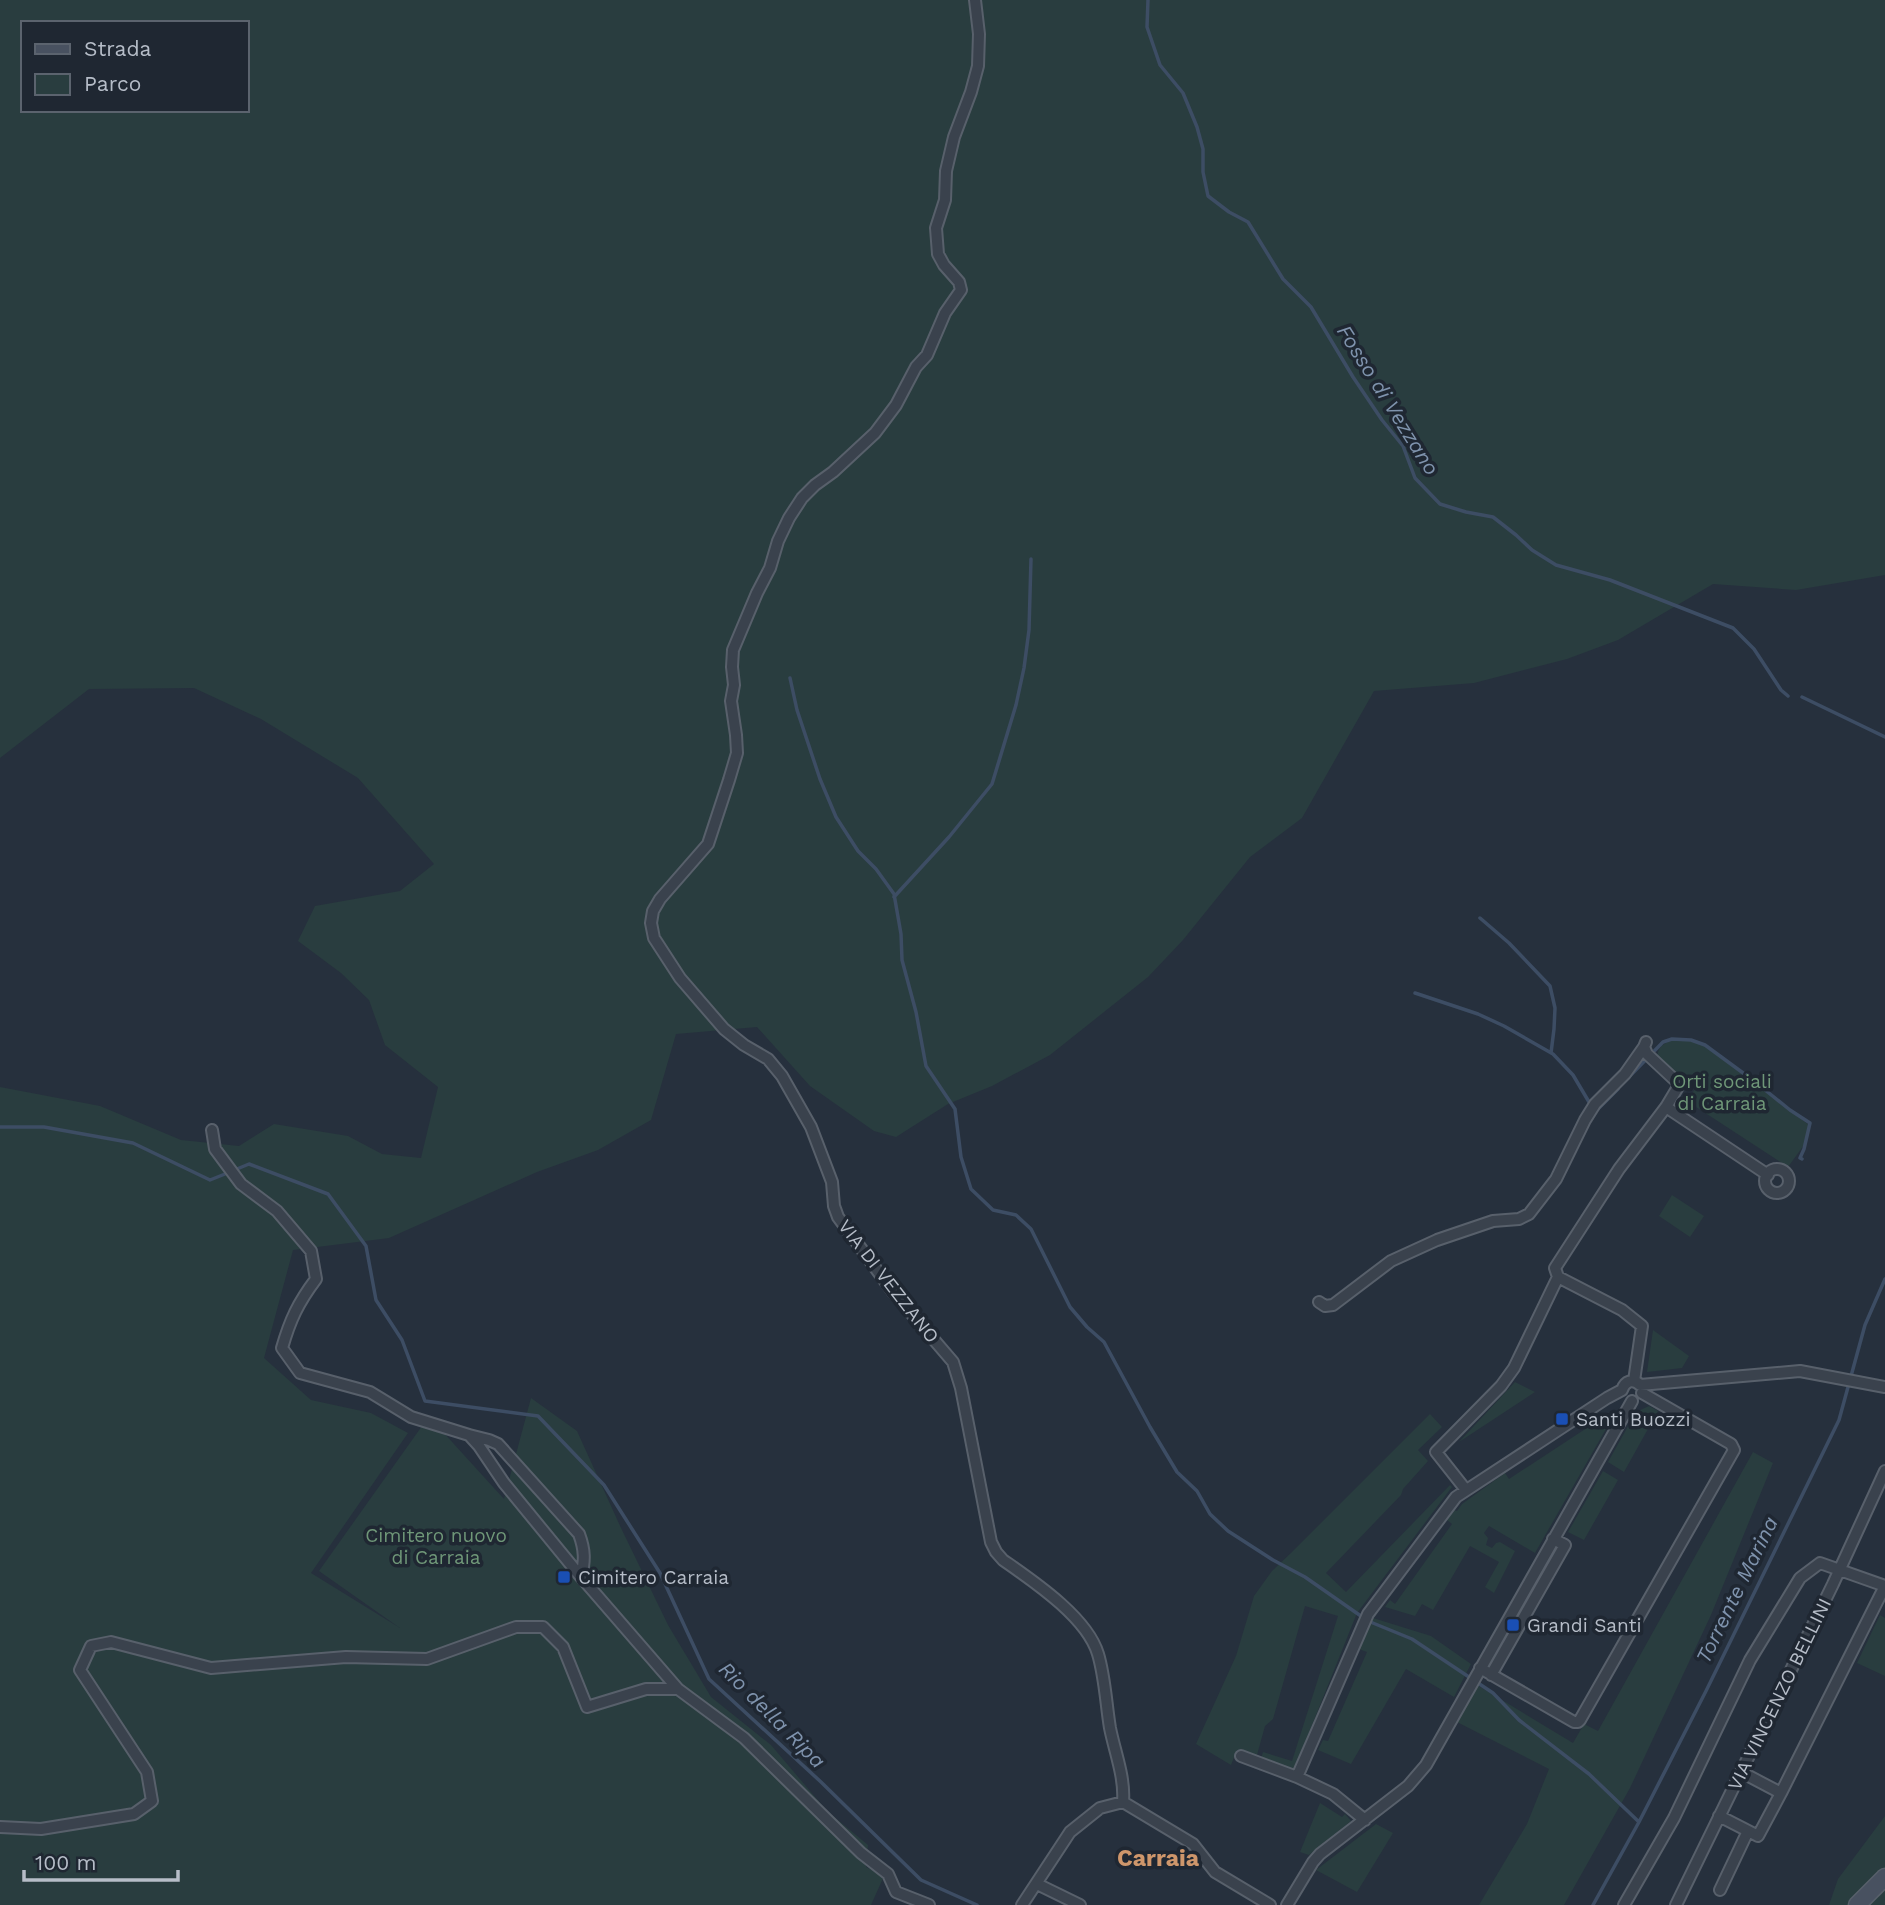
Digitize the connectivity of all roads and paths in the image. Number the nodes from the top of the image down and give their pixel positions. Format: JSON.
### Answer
{"nodes":[{"id":1,"x":975,"y":0,"type":"edge"},
{"id":2,"x":1666,"y":1107,"type":"junction"},
{"id":3,"x":212,"y":1130,"type":"dead end"},
{"id":4,"x":1768,"y":1175,"type":"dead end"},
{"id":5,"x":1558,"y":1277,"type":"junction"},
{"id":6,"x":1319,"y":1302,"type":"dead end"},
{"id":7,"x":1639,"y":1386,"type":"junction"},
{"id":8,"x":1884,"y":1387,"type":"edge"},
{"id":9,"x":1622,"y":1390,"type":"junction"},
{"id":10,"x":1632,"y":1401,"type":"junction"},
{"id":11,"x":469,"y":1435,"type":"junction"},
{"id":12,"x":1883,"y":1478,"type":"edge"},
{"id":13,"x":1466,"y":1490,"type":"junction"},
{"id":14,"x":550,"y":1502,"type":"junction"},
{"id":15,"x":531,"y":1517,"type":"junction"},
{"id":16,"x":1553,"y":1539,"type":"junction"},
{"id":17,"x":1840,"y":1570,"type":"junction"},
{"id":18,"x":581,"y":1577,"type":"junction"},
{"id":19,"x":1885,"y":1586,"type":"edge"},
{"id":20,"x":1477,"y":1672,"type":"junction"},
{"id":21,"x":1491,"y":1675,"type":"junction"},
{"id":22,"x":678,"y":1689,"type":"junction"},
{"id":23,"x":1241,"y":1756,"type":"dead end"},
{"id":24,"x":1741,"y":1772,"type":"junction"},
{"id":25,"x":1297,"y":1777,"type":"junction"},
{"id":26,"x":1781,"y":1793,"type":"junction"},
{"id":27,"x":1123,"y":1802,"type":"junction"},
{"id":28,"x":1719,"y":1816,"type":"junction"},
{"id":29,"x":1365,"y":1820,"type":"junction"},
{"id":30,"x":0,"y":1827,"type":"edge"},
{"id":31,"x":1748,"y":1831,"type":"junction"},
{"id":32,"x":1885,"y":1877,"type":"edge"},
{"id":33,"x":1037,"y":1884,"type":"junction"},
{"id":34,"x":1720,"y":1890,"type":"dead end"},
{"id":35,"x":929,"y":1905,"type":"edge"},
{"id":36,"x":1022,"y":1905,"type":"edge"},
{"id":37,"x":1080,"y":1905,"type":"edge"},
{"id":38,"x":1270,"y":1905,"type":"edge"},
{"id":39,"x":1287,"y":1905,"type":"edge"},
{"id":40,"x":1624,"y":1905,"type":"edge"},
{"id":41,"x":1675,"y":1905,"type":"edge"},
{"id":42,"x":1857,"y":1905,"type":"edge"}],
"edges":[{"from":1,"to":27,"type":"street","name":"VIA DI VEZZANO"},
{"from":2,"to":4,"type":"street"},
{"from":2,"to":5,"type":"street"},
{"from":2,"to":6,"type":"street"},
{"from":3,"to":11,"type":"street"},
{"from":5,"to":7,"type":"street"},
{"from":5,"to":13,"type":"street"},
{"from":7,"to":8,"type":"street"},
{"from":7,"to":9,"type":"street"},
{"from":7,"to":10,"type":"street"},
{"from":7,"to":21,"type":"street"},
{"from":9,"to":10,"type":"street"},
{"from":9,"to":13,"type":"street"},
{"from":10,"to":16,"type":"street"},
{"from":11,"to":14,"type":"street"},
{"from":11,"to":15,"type":"street"},
{"from":12,"to":17,"type":"street","name":"VIA VINCENZO BELLINI"},
{"from":13,"to":25,"type":"street"},
{"from":14,"to":15,"type":"street"},
{"from":14,"to":18,"type":"street"},
{"from":15,"to":18,"type":"street"},
{"from":16,"to":20,"type":"street"},
{"from":16,"to":21,"type":"street"},
{"from":17,"to":19,"type":"street"},
{"from":17,"to":24,"type":"street","name":"VIA VINCENZO BELLINI"},
{"from":17,"to":40,"type":"street"},
{"from":18,"to":22,"type":"street"},
{"from":19,"to":26,"type":"street"},
{"from":20,"to":21,"type":"street"},
{"from":20,"to":29,"type":"street"},
{"from":22,"to":30,"type":"street"},
{"from":22,"to":35,"type":"street"},
{"from":23,"to":25,"type":"street"},
{"from":24,"to":26,"type":"street"},
{"from":24,"to":28,"type":"street","name":"VIA VINCENZO BELLINI"},
{"from":25,"to":29,"type":"street"},
{"from":26,"to":31,"type":"street"},
{"from":27,"to":33,"type":"street"},
{"from":27,"to":38,"type":"street"},
{"from":28,"to":31,"type":"street"},
{"from":28,"to":41,"type":"street","name":"VIA VINCENZO BELLINI"},
{"from":29,"to":39,"type":"street"},
{"from":31,"to":34,"type":"street"},
{"from":32,"to":42,"type":"main road"},
{"from":33,"to":36,"type":"street"},
{"from":33,"to":37,"type":"street"}]}
